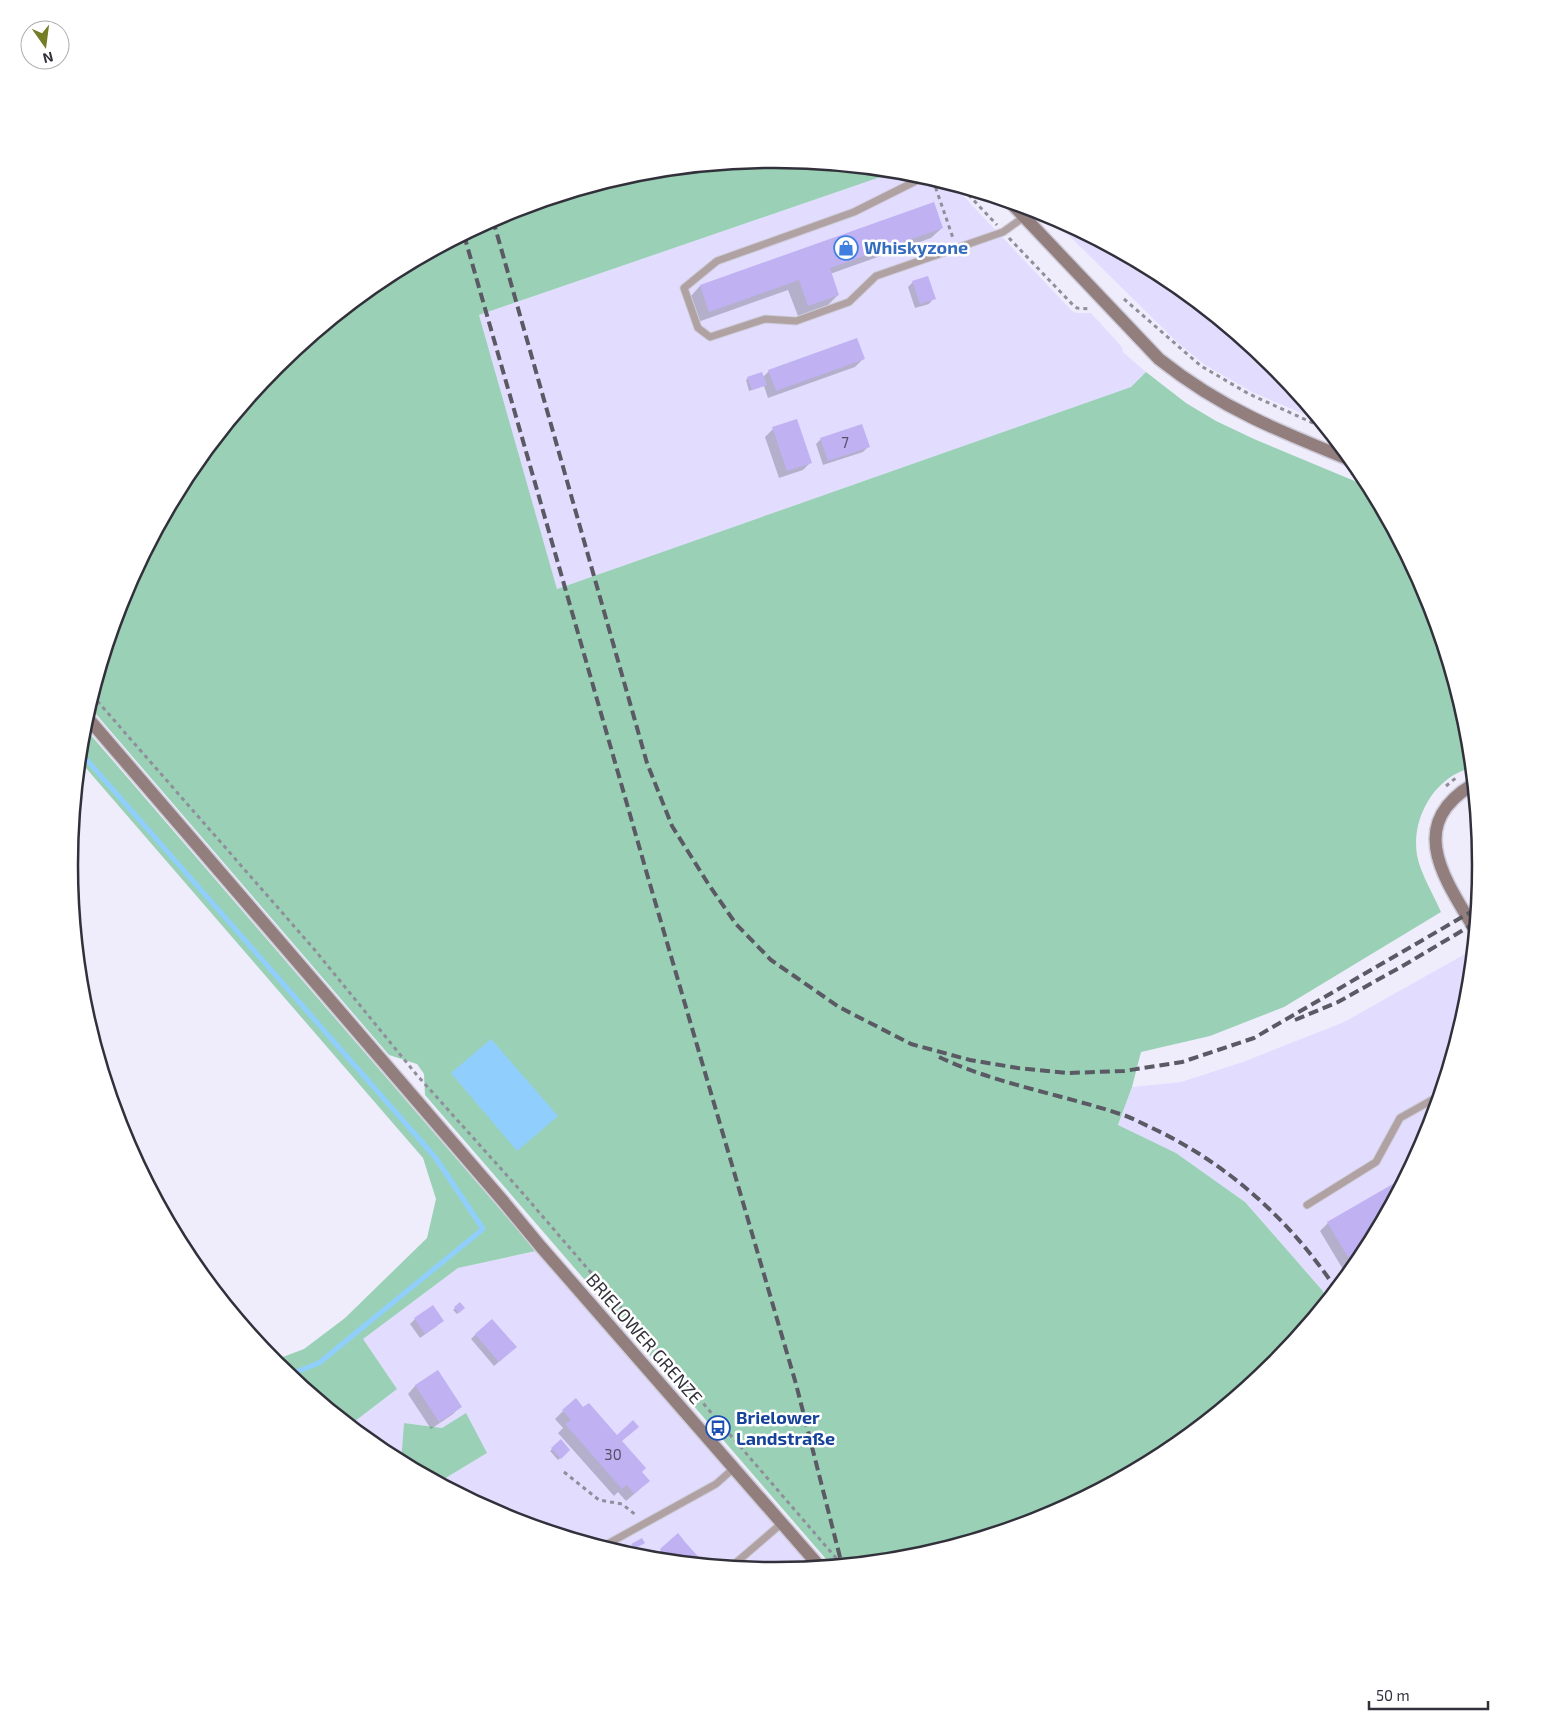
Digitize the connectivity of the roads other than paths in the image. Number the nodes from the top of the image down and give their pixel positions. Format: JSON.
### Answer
{"nodes":[{"id":1,"x":913,"y":183,"type":"edge"},
{"id":2,"x":1021,"y":214,"type":"edge"},
{"id":3,"x":1024,"y":217,"type":"junction"},
{"id":4,"x":1337,"y":454,"type":"edge"},
{"id":5,"x":92,"y":723,"type":"edge"},
{"id":6,"x":1467,"y":788,"type":"edge"},
{"id":7,"x":1469,"y":919,"type":"edge"},
{"id":8,"x":1431,"y":1101,"type":"edge"},
{"id":9,"x":1307,"y":1205,"type":"dead end"},
{"id":10,"x":734,"y":1468,"type":"junction"},
{"id":11,"x":782,"y":1523,"type":"junction"},
{"id":12,"x":610,"y":1543,"type":"edge"},
{"id":13,"x":738,"y":1561,"type":"edge"},
{"id":14,"x":815,"y":1561,"type":"edge"}],
"edges":[{"from":1,"to":3,"type":"lane"},
{"from":2,"to":3,"type":"main road"},
{"from":3,"to":4,"type":"main road"},
{"from":5,"to":10,"type":"main road","name":"BRIELOWER GRENZE"},
{"from":6,"to":7,"type":"main road"},
{"from":8,"to":9,"type":"lane"},
{"from":10,"to":11,"type":"main road","name":"BRIELOWER GRENZE"},
{"from":10,"to":12,"type":"lane"},
{"from":11,"to":13,"type":"lane"},
{"from":11,"to":14,"type":"main road","name":"BRIELOWER GRENZE"}]}
